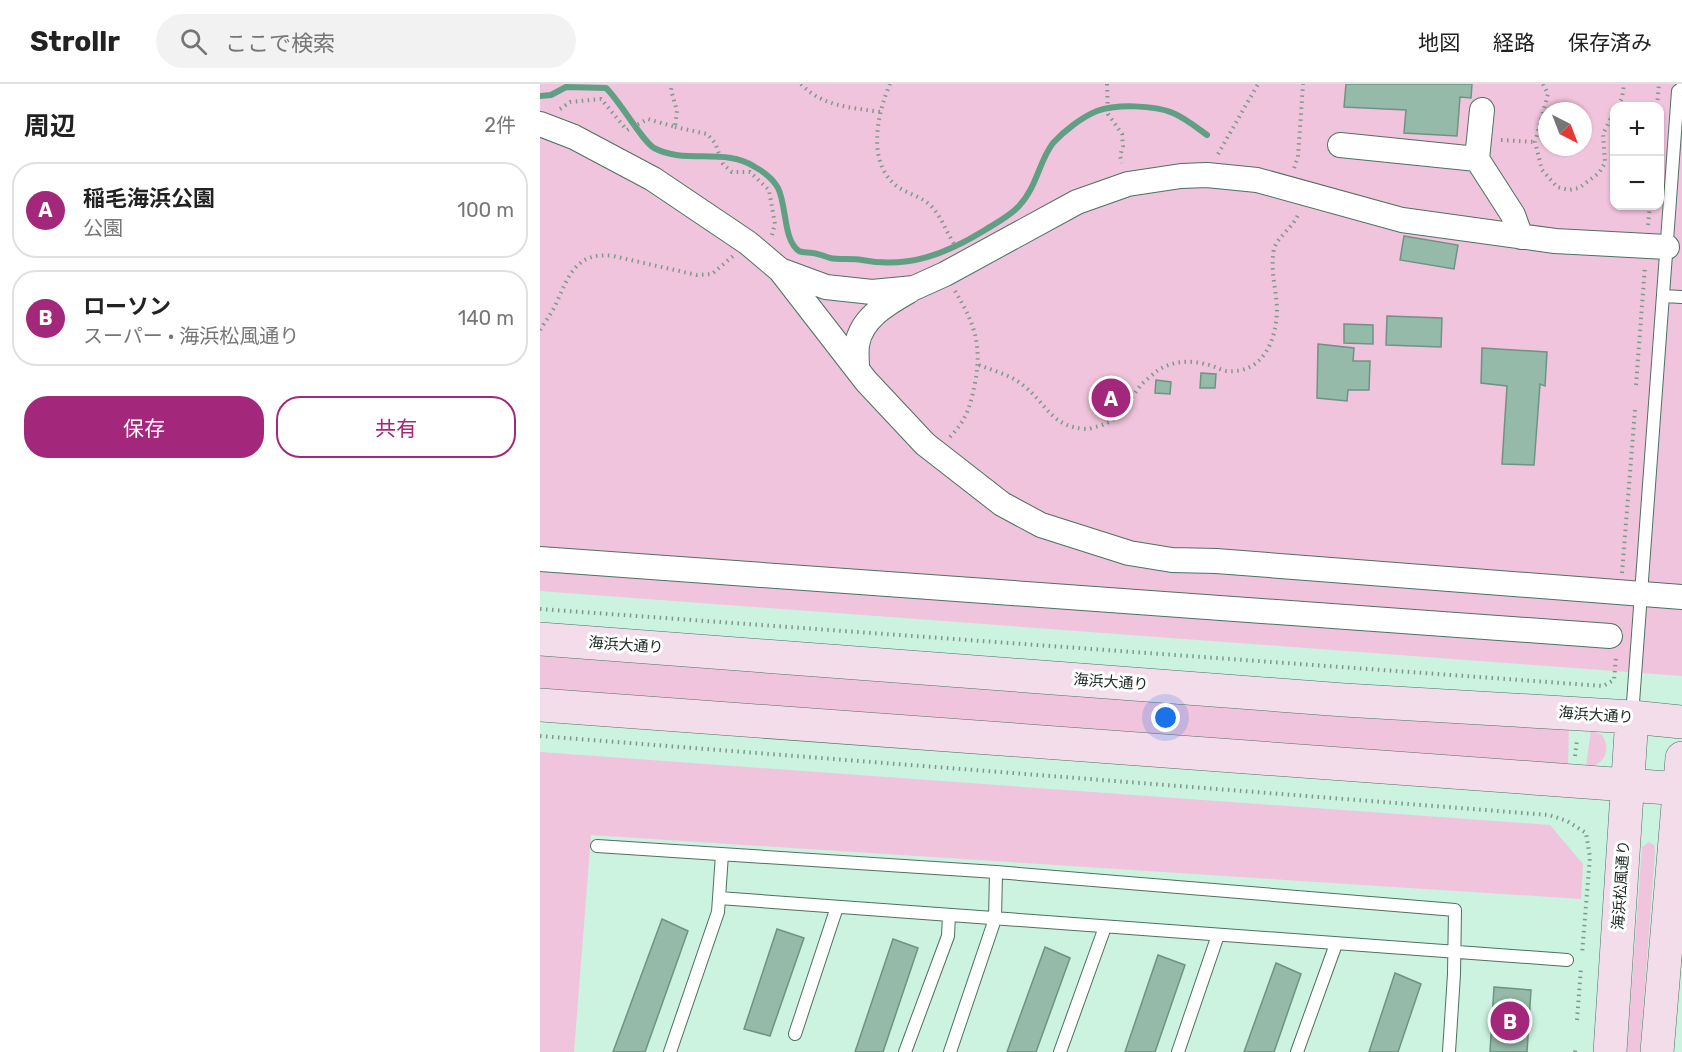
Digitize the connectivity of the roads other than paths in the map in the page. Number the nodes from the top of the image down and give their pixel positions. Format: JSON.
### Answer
{"nodes":[{"id":1,"x":1682,"y":88,"type":"edge"},
{"id":2,"x":1482,"y":110,"type":"dead end"},
{"id":3,"x":541,"y":125,"type":"edge"},
{"id":4,"x":1340,"y":145,"type":"dead end"},
{"id":5,"x":1478,"y":149,"type":"junction"},
{"id":6,"x":1521,"y":237,"type":"junction"},
{"id":7,"x":1657,"y":241,"type":"junction"},
{"id":8,"x":764,"y":256,"type":"junction"},
{"id":9,"x":914,"y":288,"type":"junction"},
{"id":10,"x":1664,"y":296,"type":"junction"},
{"id":11,"x":1682,"y":297,"type":"edge"},
{"id":12,"x":857,"y":369,"type":"junction"},
{"id":13,"x":540,"y":559,"type":"edge"},
{"id":14,"x":1641,"y":593,"type":"junction"},
{"id":15,"x":1682,"y":597,"type":"edge"},
{"id":16,"x":1610,"y":636,"type":"dead end"},
{"id":17,"x":540,"y":639,"type":"edge"},
{"id":18,"x":540,"y":705,"type":"edge"},
{"id":19,"x":1632,"y":717,"type":"junction"},
{"id":20,"x":1682,"y":722,"type":"edge"},
{"id":21,"x":1681,"y":779,"type":"edge"},
{"id":22,"x":1628,"y":785,"type":"junction"},
{"id":23,"x":597,"y":846,"type":"dead end"},
{"id":24,"x":722,"y":854,"type":"junction"},
{"id":25,"x":996,"y":872,"type":"junction"},
{"id":26,"x":719,"y":898,"type":"junction"},
{"id":27,"x":837,"y":907,"type":"junction"},
{"id":28,"x":948,"y":915,"type":"junction"},
{"id":29,"x":995,"y":919,"type":"junction"},
{"id":30,"x":1105,"y":927,"type":"junction"},
{"id":31,"x":1218,"y":935,"type":"junction"},
{"id":32,"x":1336,"y":944,"type":"junction"},
{"id":33,"x":1455,"y":952,"type":"junction"},
{"id":34,"x":1567,"y":960,"type":"dead end"},
{"id":35,"x":795,"y":1034,"type":"dead end"},
{"id":36,"x":670,"y":1052,"type":"edge"},
{"id":37,"x":905,"y":1052,"type":"edge"},
{"id":38,"x":950,"y":1052,"type":"edge"},
{"id":39,"x":1060,"y":1052,"type":"edge"},
{"id":40,"x":1178,"y":1052,"type":"edge"},
{"id":41,"x":1297,"y":1052,"type":"edge"},
{"id":42,"x":1449,"y":1052,"type":"edge"},
{"id":43,"x":1610,"y":1052,"type":"edge"},
{"id":44,"x":1657,"y":1052,"type":"edge"}],
"edges":[{"from":1,"to":7,"type":"lane"},
{"from":2,"to":5,"type":"street"},
{"from":3,"to":8,"type":"street"},
{"from":4,"to":5,"type":"street"},
{"from":5,"to":6,"type":"street"},
{"from":6,"to":7,"type":"street"},
{"from":6,"to":9,"type":"street"},
{"from":7,"to":10,"type":"lane"},
{"from":8,"to":9,"type":"street"},
{"from":8,"to":12,"type":"street"},
{"from":9,"to":12,"type":"street"},
{"from":10,"to":11,"type":"lane"},
{"from":10,"to":14,"type":"lane"},
{"from":12,"to":14,"type":"street"},
{"from":13,"to":16,"type":"street"},
{"from":14,"to":15,"type":"street"},
{"from":14,"to":19,"type":"lane"},
{"from":17,"to":19,"type":"street","name":"海浜大通り"},
{"from":18,"to":22,"type":"street"},
{"from":19,"to":20,"type":"street","name":"海浜大通り"},
{"from":19,"to":22,"type":"street","name":"海浜松風通り"},
{"from":21,"to":22,"type":"street"},
{"from":21,"to":44,"type":"street"},
{"from":22,"to":43,"type":"street","name":"海浜松風通り"},
{"from":23,"to":24,"type":"lane"},
{"from":24,"to":25,"type":"lane"},
{"from":24,"to":26,"type":"lane"},
{"from":25,"to":29,"type":"lane"},
{"from":25,"to":33,"type":"lane"},
{"from":26,"to":27,"type":"lane"},
{"from":26,"to":36,"type":"lane"},
{"from":27,"to":28,"type":"lane"},
{"from":27,"to":35,"type":"lane"},
{"from":28,"to":29,"type":"lane"},
{"from":28,"to":37,"type":"lane"},
{"from":29,"to":30,"type":"lane"},
{"from":29,"to":38,"type":"lane"},
{"from":30,"to":31,"type":"lane"},
{"from":30,"to":39,"type":"lane"},
{"from":31,"to":32,"type":"lane"},
{"from":31,"to":40,"type":"lane"},
{"from":32,"to":33,"type":"lane"},
{"from":32,"to":41,"type":"lane"},
{"from":33,"to":34,"type":"lane"},
{"from":33,"to":42,"type":"lane"}]}
